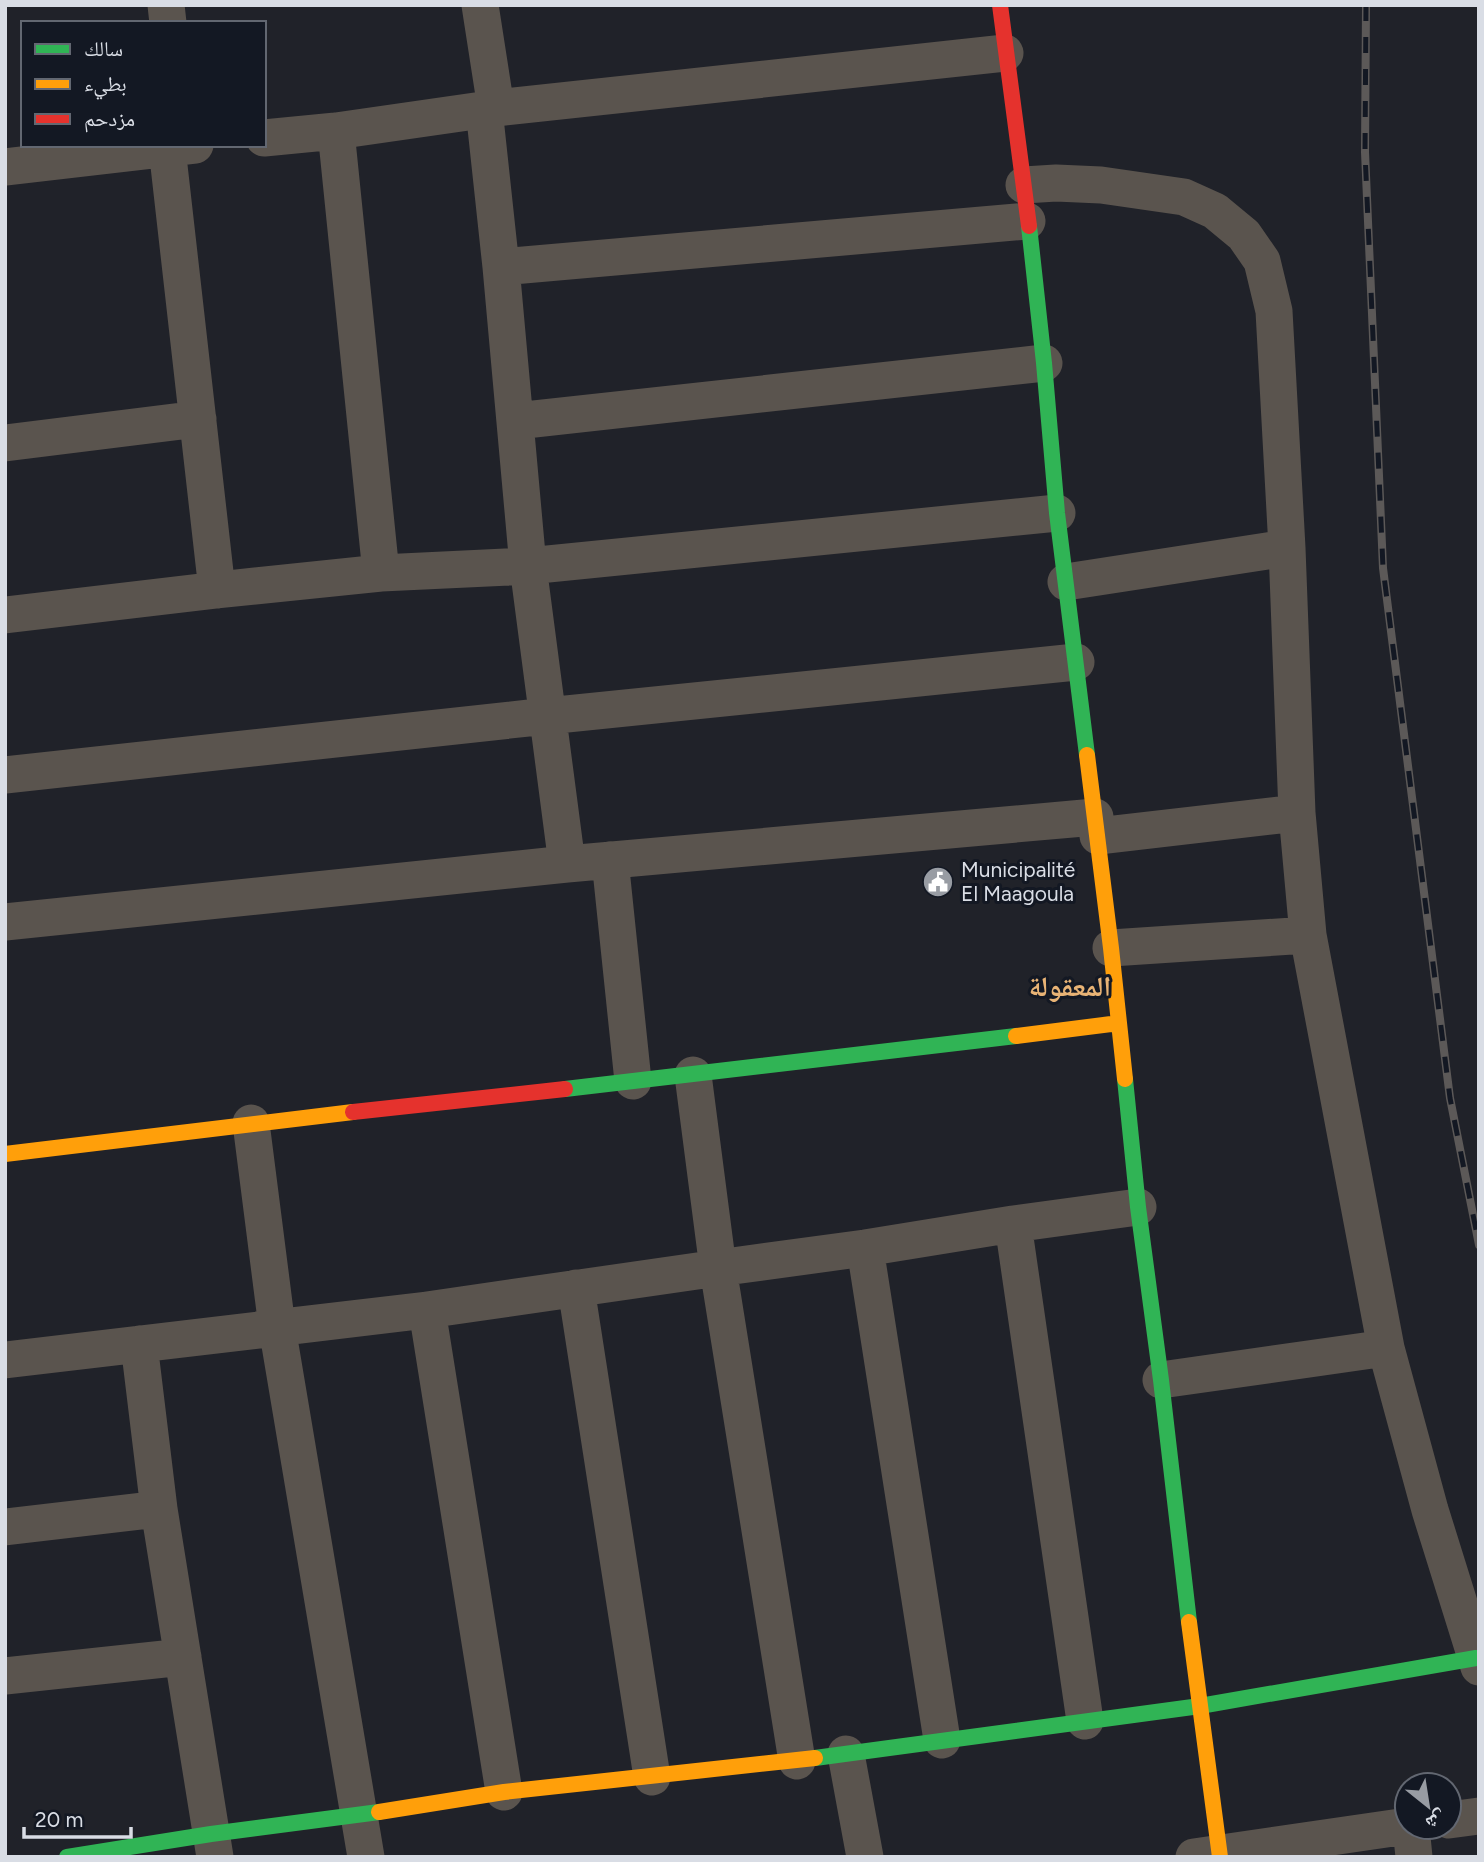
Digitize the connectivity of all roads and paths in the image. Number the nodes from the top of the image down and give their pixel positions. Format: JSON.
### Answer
{"nodes":[{"id":1,"x":480,"y":5,"type":"edge"},
{"id":2,"x":1000,"y":5,"type":"edge"},
{"id":3,"x":1005,"y":53,"type":"junction"},
{"id":4,"x":490,"y":108,"type":"junction"},
{"id":5,"x":336,"y":131,"type":"junction"},
{"id":6,"x":266,"y":138,"type":"edge"},
{"id":7,"x":173,"y":147,"type":"edge"},
{"id":8,"x":181,"y":147,"type":"edge"},
{"id":9,"x":5,"y":167,"type":"edge"},
{"id":10,"x":1024,"y":185,"type":"junction"},
{"id":11,"x":1027,"y":220,"type":"junction"},
{"id":12,"x":501,"y":267,"type":"junction"},
{"id":13,"x":1044,"y":363,"type":"junction"},
{"id":14,"x":198,"y":419,"type":"junction"},
{"id":15,"x":516,"y":421,"type":"junction"},
{"id":16,"x":5,"y":443,"type":"edge"},
{"id":17,"x":1056,"y":513,"type":"junction"},
{"id":18,"x":1287,"y":548,"type":"junction"},
{"id":19,"x":528,"y":566,"type":"junction"},
{"id":20,"x":381,"y":573,"type":"junction"},
{"id":21,"x":1066,"y":582,"type":"junction"},
{"id":22,"x":217,"y":590,"type":"junction"},
{"id":23,"x":5,"y":615,"type":"edge"},
{"id":24,"x":1076,"y":662,"type":"junction"},
{"id":25,"x":547,"y":716,"type":"junction"},
{"id":26,"x":5,"y":775,"type":"edge"},
{"id":27,"x":1297,"y":813,"type":"junction"},
{"id":28,"x":1096,"y":827,"type":"junction"},
{"id":29,"x":610,"y":860,"type":"junction"},
{"id":30,"x":567,"y":864,"type":"junction"},
{"id":31,"x":5,"y":922,"type":"edge"},
{"id":32,"x":1308,"y":935,"type":"junction"},
{"id":33,"x":1111,"y":948,"type":"junction"},
{"id":34,"x":1119,"y":1023,"type":"junction"},
{"id":35,"x":693,"y":1075,"type":"junction"},
{"id":36,"x":633,"y":1082,"type":"junction"},
{"id":37,"x":251,"y":1123,"type":"junction"},
{"id":38,"x":5,"y":1154,"type":"edge"},
{"id":39,"x":1138,"y":1207,"type":"junction"},
{"id":40,"x":1013,"y":1224,"type":"junction"},
{"id":41,"x":865,"y":1248,"type":"junction"},
{"id":42,"x":718,"y":1268,"type":"junction"},
{"id":43,"x":576,"y":1289,"type":"junction"},
{"id":44,"x":427,"y":1310,"type":"junction"},
{"id":45,"x":277,"y":1327,"type":"junction"},
{"id":46,"x":139,"y":1344,"type":"junction"},
{"id":47,"x":1386,"y":1348,"type":"junction"},
{"id":48,"x":5,"y":1360,"type":"edge"},
{"id":49,"x":1161,"y":1380,"type":"junction"},
{"id":50,"x":159,"y":1508,"type":"junction"},
{"id":51,"x":5,"y":1527,"type":"edge"},
{"id":52,"x":183,"y":1657,"type":"junction"},
{"id":53,"x":1477,"y":1662,"type":"edge"},
{"id":54,"x":5,"y":1676,"type":"edge"},
{"id":55,"x":1200,"y":1706,"type":"junction"},
{"id":56,"x":1085,"y":1721,"type":"junction"},
{"id":57,"x":942,"y":1740,"type":"junction"},
{"id":58,"x":846,"y":1754,"type":"junction"},
{"id":59,"x":797,"y":1761,"type":"junction"},
{"id":60,"x":652,"y":1777,"type":"junction"},
{"id":61,"x":504,"y":1792,"type":"junction"},
{"id":62,"x":359,"y":1815,"type":"junction"},
{"id":63,"x":1393,"y":1828,"type":"edge"},
{"id":64,"x":213,"y":1845,"type":"edge"},
{"id":65,"x":1211,"y":1855,"type":"edge"},
{"id":66,"x":67,"y":1857,"type":"edge"},
{"id":67,"x":366,"y":1857,"type":"edge"},
{"id":68,"x":865,"y":1857,"type":"edge"}],
"edges":[{"from":1,"to":4,"type":"street"},
{"from":2,"to":3,"type":"street"},
{"from":3,"to":4,"type":"street"},
{"from":3,"to":10,"type":"street"},
{"from":4,"to":5,"type":"street"},
{"from":4,"to":12,"type":"street"},
{"from":5,"to":6,"type":"street"},
{"from":5,"to":20,"type":"street"},
{"from":7,"to":9,"type":"street"},
{"from":8,"to":14,"type":"street"},
{"from":10,"to":11,"type":"street"},
{"from":10,"to":18,"type":"street"},
{"from":11,"to":12,"type":"street"},
{"from":11,"to":13,"type":"street"},
{"from":12,"to":15,"type":"street"},
{"from":13,"to":15,"type":"street"},
{"from":13,"to":17,"type":"street"},
{"from":14,"to":16,"type":"street"},
{"from":14,"to":22,"type":"street"},
{"from":15,"to":19,"type":"street"},
{"from":17,"to":19,"type":"street"},
{"from":17,"to":21,"type":"street"},
{"from":18,"to":21,"type":"street"},
{"from":18,"to":27,"type":"street"},
{"from":19,"to":20,"type":"street"},
{"from":19,"to":25,"type":"street"},
{"from":20,"to":22,"type":"street"},
{"from":21,"to":24,"type":"street"},
{"from":22,"to":23,"type":"street"},
{"from":24,"to":25,"type":"street"},
{"from":24,"to":28,"type":"street"},
{"from":25,"to":26,"type":"street"},
{"from":25,"to":30,"type":"street"},
{"from":27,"to":28,"type":"street"},
{"from":27,"to":32,"type":"street"},
{"from":28,"to":29,"type":"street"},
{"from":28,"to":33,"type":"street"},
{"from":29,"to":30,"type":"street"},
{"from":29,"to":36,"type":"street"},
{"from":30,"to":31,"type":"street"},
{"from":32,"to":33,"type":"street"},
{"from":32,"to":47,"type":"street"},
{"from":33,"to":34,"type":"street"},
{"from":34,"to":35,"type":"street"},
{"from":34,"to":39,"type":"street"},
{"from":35,"to":36,"type":"street"},
{"from":35,"to":42,"type":"street"},
{"from":36,"to":37,"type":"street"},
{"from":37,"to":38,"type":"street"},
{"from":37,"to":45,"type":"street"},
{"from":39,"to":40,"type":"street"},
{"from":39,"to":49,"type":"street"},
{"from":40,"to":41,"type":"street"},
{"from":40,"to":56,"type":"street"},
{"from":41,"to":42,"type":"street"},
{"from":41,"to":57,"type":"street"},
{"from":42,"to":43,"type":"street"},
{"from":42,"to":59,"type":"street"},
{"from":43,"to":44,"type":"street"},
{"from":43,"to":60,"type":"street"},
{"from":44,"to":45,"type":"street"},
{"from":44,"to":61,"type":"street"},
{"from":45,"to":46,"type":"street"},
{"from":45,"to":62,"type":"street"},
{"from":46,"to":48,"type":"street"},
{"from":46,"to":50,"type":"street"},
{"from":47,"to":49,"type":"street"},
{"from":47,"to":53,"type":"street"},
{"from":49,"to":55,"type":"street"},
{"from":50,"to":51,"type":"street"},
{"from":50,"to":52,"type":"street"},
{"from":52,"to":54,"type":"street"},
{"from":52,"to":64,"type":"street"},
{"from":53,"to":55,"type":"street"},
{"from":55,"to":56,"type":"street"},
{"from":55,"to":65,"type":"street"},
{"from":56,"to":57,"type":"street"},
{"from":57,"to":58,"type":"street"},
{"from":58,"to":59,"type":"street"},
{"from":58,"to":68,"type":"street"},
{"from":59,"to":60,"type":"street"},
{"from":60,"to":61,"type":"street"},
{"from":61,"to":62,"type":"street"},
{"from":62,"to":64,"type":"street"},
{"from":62,"to":67,"type":"street"},
{"from":63,"to":65,"type":"street"},
{"from":64,"to":66,"type":"street"}]}
